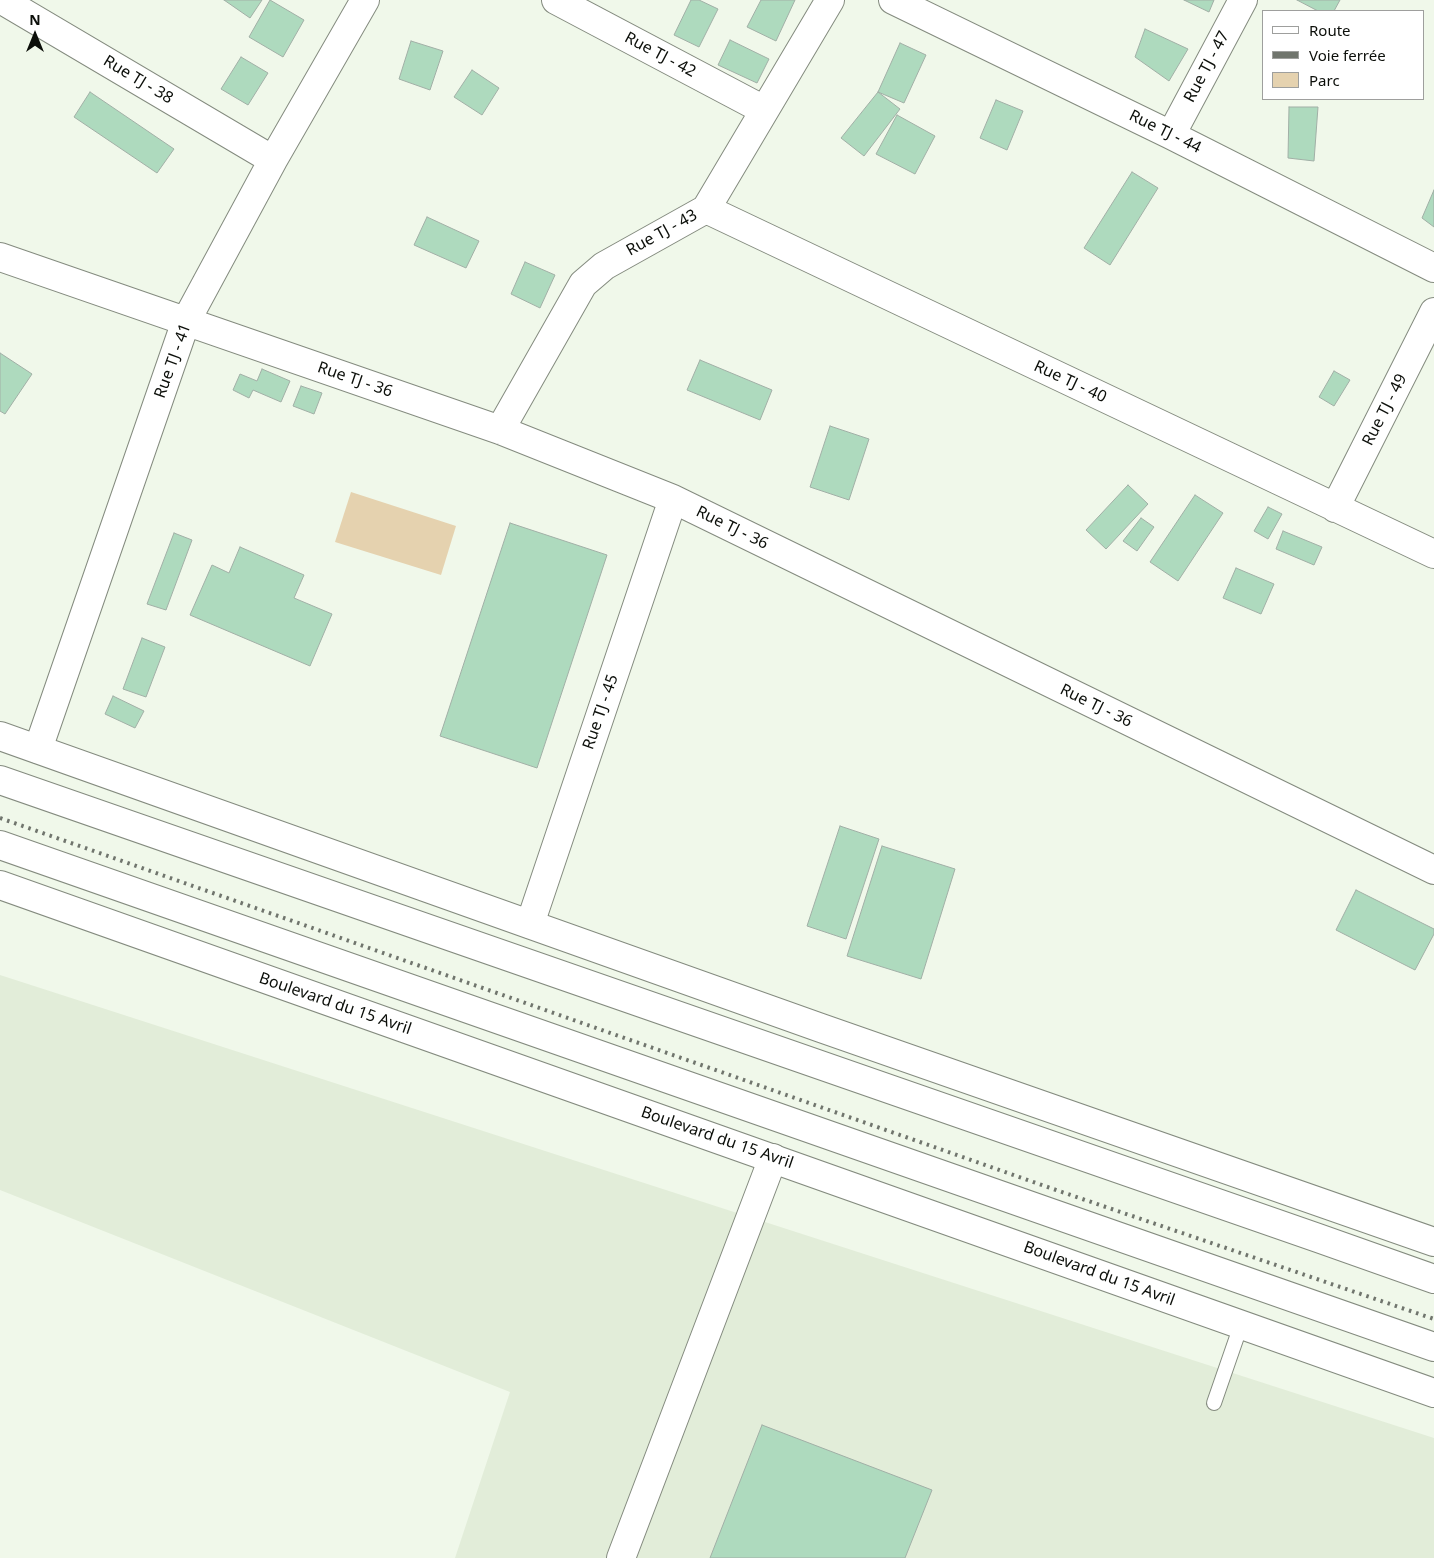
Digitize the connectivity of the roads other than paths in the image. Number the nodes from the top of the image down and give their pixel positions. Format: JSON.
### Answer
{"nodes":[{"id":1,"x":2,"y":0,"type":"edge"},
{"id":2,"x":366,"y":0,"type":"edge"},
{"id":3,"x":556,"y":0,"type":"edge"},
{"id":4,"x":830,"y":0,"type":"edge"},
{"id":5,"x":893,"y":0,"type":"edge"},
{"id":6,"x":1243,"y":0,"type":"edge"},
{"id":7,"x":764,"y":110,"type":"junction"},
{"id":8,"x":1171,"y":134,"type":"junction"},
{"id":9,"x":273,"y":160,"type":"junction"},
{"id":10,"x":706,"y":209,"type":"junction"},
{"id":11,"x":0,"y":257,"type":"edge"},
{"id":12,"x":1434,"y":268,"type":"edge"},
{"id":13,"x":1434,"y":312,"type":"edge"},
{"id":14,"x":186,"y":322,"type":"junction"},
{"id":15,"x":500,"y":430,"type":"junction"},
{"id":16,"x":673,"y":499,"type":"junction"},
{"id":17,"x":1335,"y":508,"type":"junction"},
{"id":18,"x":1434,"y":554,"type":"edge"},
{"id":19,"x":0,"y":736,"type":"edge"},
{"id":20,"x":38,"y":749,"type":"junction"},
{"id":21,"x":0,"y":780,"type":"edge"},
{"id":22,"x":0,"y":845,"type":"edge"},
{"id":23,"x":1434,"y":870,"type":"edge"},
{"id":24,"x":0,"y":885,"type":"edge"},
{"id":25,"x":530,"y":924,"type":"junction"},
{"id":26,"x":774,"y":1158,"type":"junction"},
{"id":27,"x":1434,"y":1242,"type":"edge"},
{"id":28,"x":1434,"y":1279,"type":"edge"},
{"id":29,"x":1241,"y":1324,"type":"junction"},
{"id":30,"x":1434,"y":1347,"type":"edge"},
{"id":31,"x":1434,"y":1393,"type":"edge"},
{"id":32,"x":1214,"y":1403,"type":"dead end"},
{"id":33,"x":621,"y":1558,"type":"edge"}],
"edges":[{"from":1,"to":9,"type":"main road","name":"Rue TJ - 38"},
{"from":2,"to":9,"type":"main road","name":"Rue TJ - 41"},
{"from":3,"to":7,"type":"main road","name":"Rue TJ - 42"},
{"from":4,"to":7,"type":"main road","name":"Rue TJ - 43"},
{"from":5,"to":8,"type":"main road","name":"Rue TJ - 44"},
{"from":6,"to":8,"type":"main road","name":"Rue TJ - 47"},
{"from":7,"to":10,"type":"main road","name":"Rue TJ - 43"},
{"from":8,"to":12,"type":"main road","name":"Rue TJ - 44"},
{"from":9,"to":14,"type":"main road","name":"Rue TJ - 41"},
{"from":10,"to":15,"type":"main road","name":"Rue TJ - 43"},
{"from":10,"to":17,"type":"main road","name":"Rue TJ - 40"},
{"from":11,"to":14,"type":"main road","name":"Rue TJ - 36"},
{"from":13,"to":17,"type":"main road","name":"Rue TJ - 49"},
{"from":14,"to":15,"type":"main road","name":"Rue TJ - 36"},
{"from":14,"to":20,"type":"main road","name":"Rue TJ - 41"},
{"from":15,"to":16,"type":"main road","name":"Rue TJ - 36"},
{"from":16,"to":23,"type":"main road","name":"Rue TJ - 36"},
{"from":16,"to":25,"type":"main road","name":"Rue TJ - 45"},
{"from":17,"to":18,"type":"main road","name":"Rue TJ - 40"},
{"from":19,"to":20,"type":"main road"},
{"from":20,"to":25,"type":"main road"},
{"from":21,"to":28,"type":"main road"},
{"from":22,"to":30,"type":"main road"},
{"from":24,"to":26,"type":"main road","name":"Boulevard du 15 Avril"},
{"from":25,"to":27,"type":"main road"},
{"from":26,"to":29,"type":"main road","name":"Boulevard du 15 Avril"},
{"from":26,"to":33,"type":"main road"},
{"from":29,"to":31,"type":"main road","name":"Boulevard du 15 Avril"},
{"from":29,"to":32,"type":"lane"}]}
